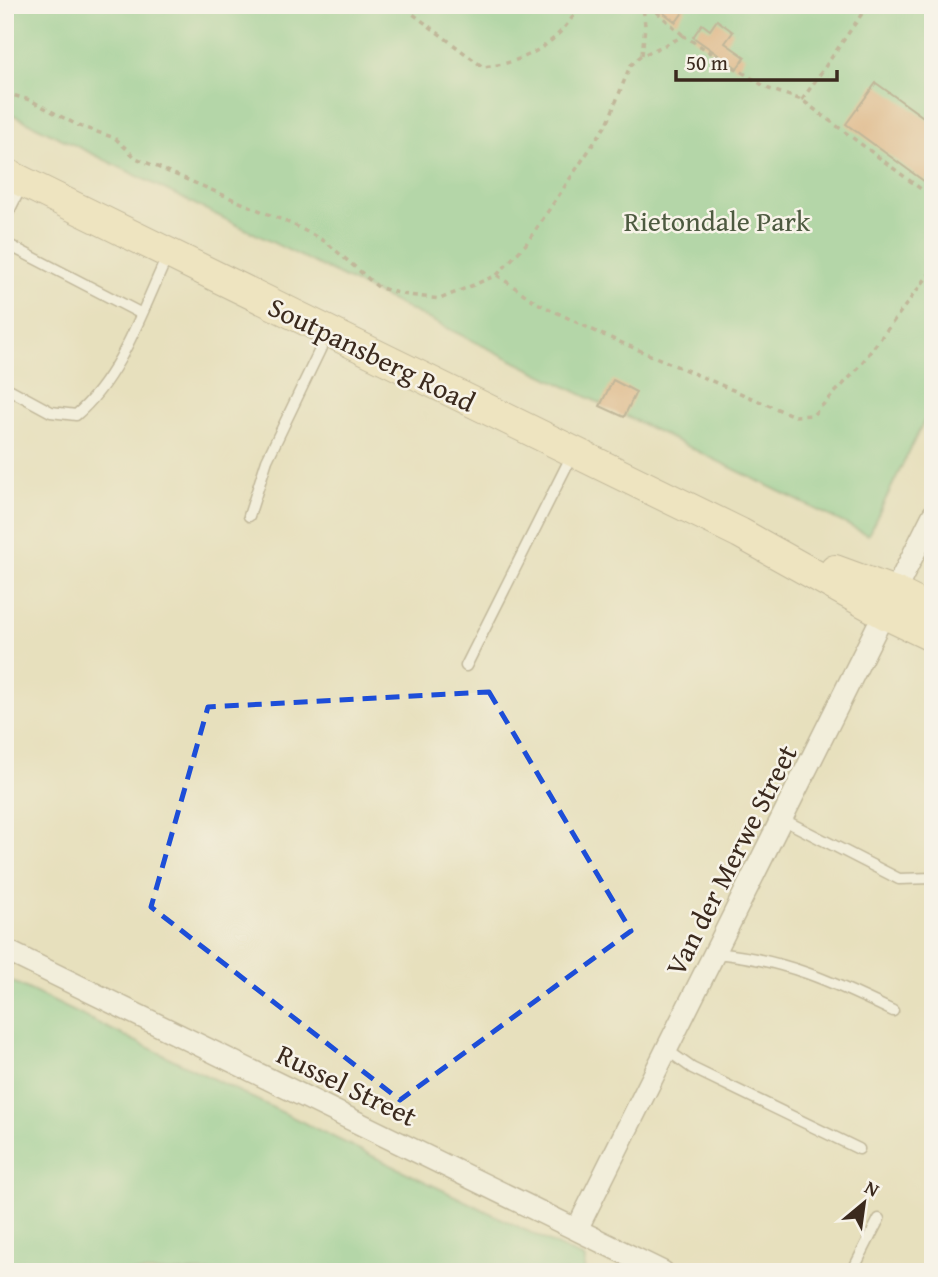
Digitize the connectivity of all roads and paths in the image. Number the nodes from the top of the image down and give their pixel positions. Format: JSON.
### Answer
{"nodes":[{"id":1,"x":410,"y":5,"type":"edge"},
{"id":2,"x":580,"y":5,"type":"edge"},
{"id":3,"x":643,"y":5,"type":"edge"},
{"id":4,"x":649,"y":5,"type":"edge"},
{"id":5,"x":868,"y":5,"type":"edge"},
{"id":6,"x":684,"y":36,"type":"junction"},
{"id":7,"x":642,"y":56,"type":"junction"},
{"id":8,"x":5,"y":93,"type":"edge"},
{"id":9,"x":802,"y":100,"type":"junction"},
{"id":10,"x":14,"y":178,"type":"edge"},
{"id":11,"x":933,"y":198,"type":"edge"},
{"id":12,"x":5,"y":219,"type":"edge"},
{"id":13,"x":5,"y":243,"type":"edge"},
{"id":14,"x":169,"y":253,"type":"junction"},
{"id":15,"x":933,"y":268,"type":"edge"},
{"id":16,"x":497,"y":275,"type":"junction"},
{"id":17,"x":140,"y":313,"type":"junction"},
{"id":18,"x":328,"y":333,"type":"junction"},
{"id":19,"x":5,"y":387,"type":"edge"},
{"id":20,"x":573,"y":453,"type":"junction"},
{"id":21,"x":933,"y":515,"type":"edge"},
{"id":22,"x":249,"y":516,"type":"dead end"},
{"id":23,"x":890,"y":603,"type":"junction"},
{"id":24,"x":933,"y":611,"type":"edge"},
{"id":25,"x":933,"y":637,"type":"edge"},
{"id":26,"x":466,"y":666,"type":"dead end"},
{"id":27,"x":782,"y":819,"type":"junction"},
{"id":28,"x":933,"y":878,"type":"edge"},
{"id":29,"x":5,"y":950,"type":"edge"},
{"id":30,"x":716,"y":953,"type":"junction"},
{"id":31,"x":893,"y":1011,"type":"dead end"},
{"id":32,"x":667,"y":1050,"type":"junction"},
{"id":33,"x":859,"y":1149,"type":"dead end"},
{"id":34,"x":879,"y":1219,"type":"dead end"},
{"id":35,"x":577,"y":1229,"type":"junction"},
{"id":36,"x":663,"y":1272,"type":"edge"},
{"id":37,"x":852,"y":1272,"type":"edge"}],
"edges":[{"from":1,"to":2,"type":"path"},
{"from":3,"to":7,"type":"path"},
{"from":4,"to":6,"type":"path"},
{"from":5,"to":9,"type":"path"},
{"from":6,"to":7,"type":"path"},
{"from":6,"to":9,"type":"path"},
{"from":7,"to":16,"type":"path"},
{"from":8,"to":16,"type":"path"},
{"from":9,"to":11,"type":"path"},
{"from":10,"to":12,"type":"lane"},
{"from":10,"to":14,"type":"main road","name":"Soutpansberg Road"},
{"from":13,"to":17,"type":"lane"},
{"from":14,"to":17,"type":"lane"},
{"from":14,"to":18,"type":"main road","name":"Soutpansberg Road"},
{"from":15,"to":16,"type":"path"},
{"from":17,"to":19,"type":"lane"},
{"from":18,"to":20,"type":"main road","name":"Soutpansberg Road"},
{"from":18,"to":22,"type":"lane"},
{"from":20,"to":23,"type":"main road","name":"Soutpansberg Road"},
{"from":20,"to":26,"type":"lane"},
{"from":21,"to":23,"type":"street","name":"Van der Merwe Street"},
{"from":23,"to":24,"type":"main road","name":"Soutpansberg Road"},
{"from":23,"to":25,"type":"main road","name":"Soutpansberg Road"},
{"from":23,"to":27,"type":"street","name":"Van der Merwe Street"},
{"from":27,"to":28,"type":"lane"},
{"from":27,"to":30,"type":"street","name":"Van der Merwe Street"},
{"from":29,"to":35,"type":"street","name":"Russel Street"},
{"from":30,"to":31,"type":"lane"},
{"from":30,"to":32,"type":"street","name":"Van der Merwe Street"},
{"from":32,"to":33,"type":"lane"},
{"from":32,"to":35,"type":"street","name":"Van der Merwe Street"},
{"from":34,"to":37,"type":"lane"},
{"from":35,"to":36,"type":"street","name":"Russel Street"}]}
